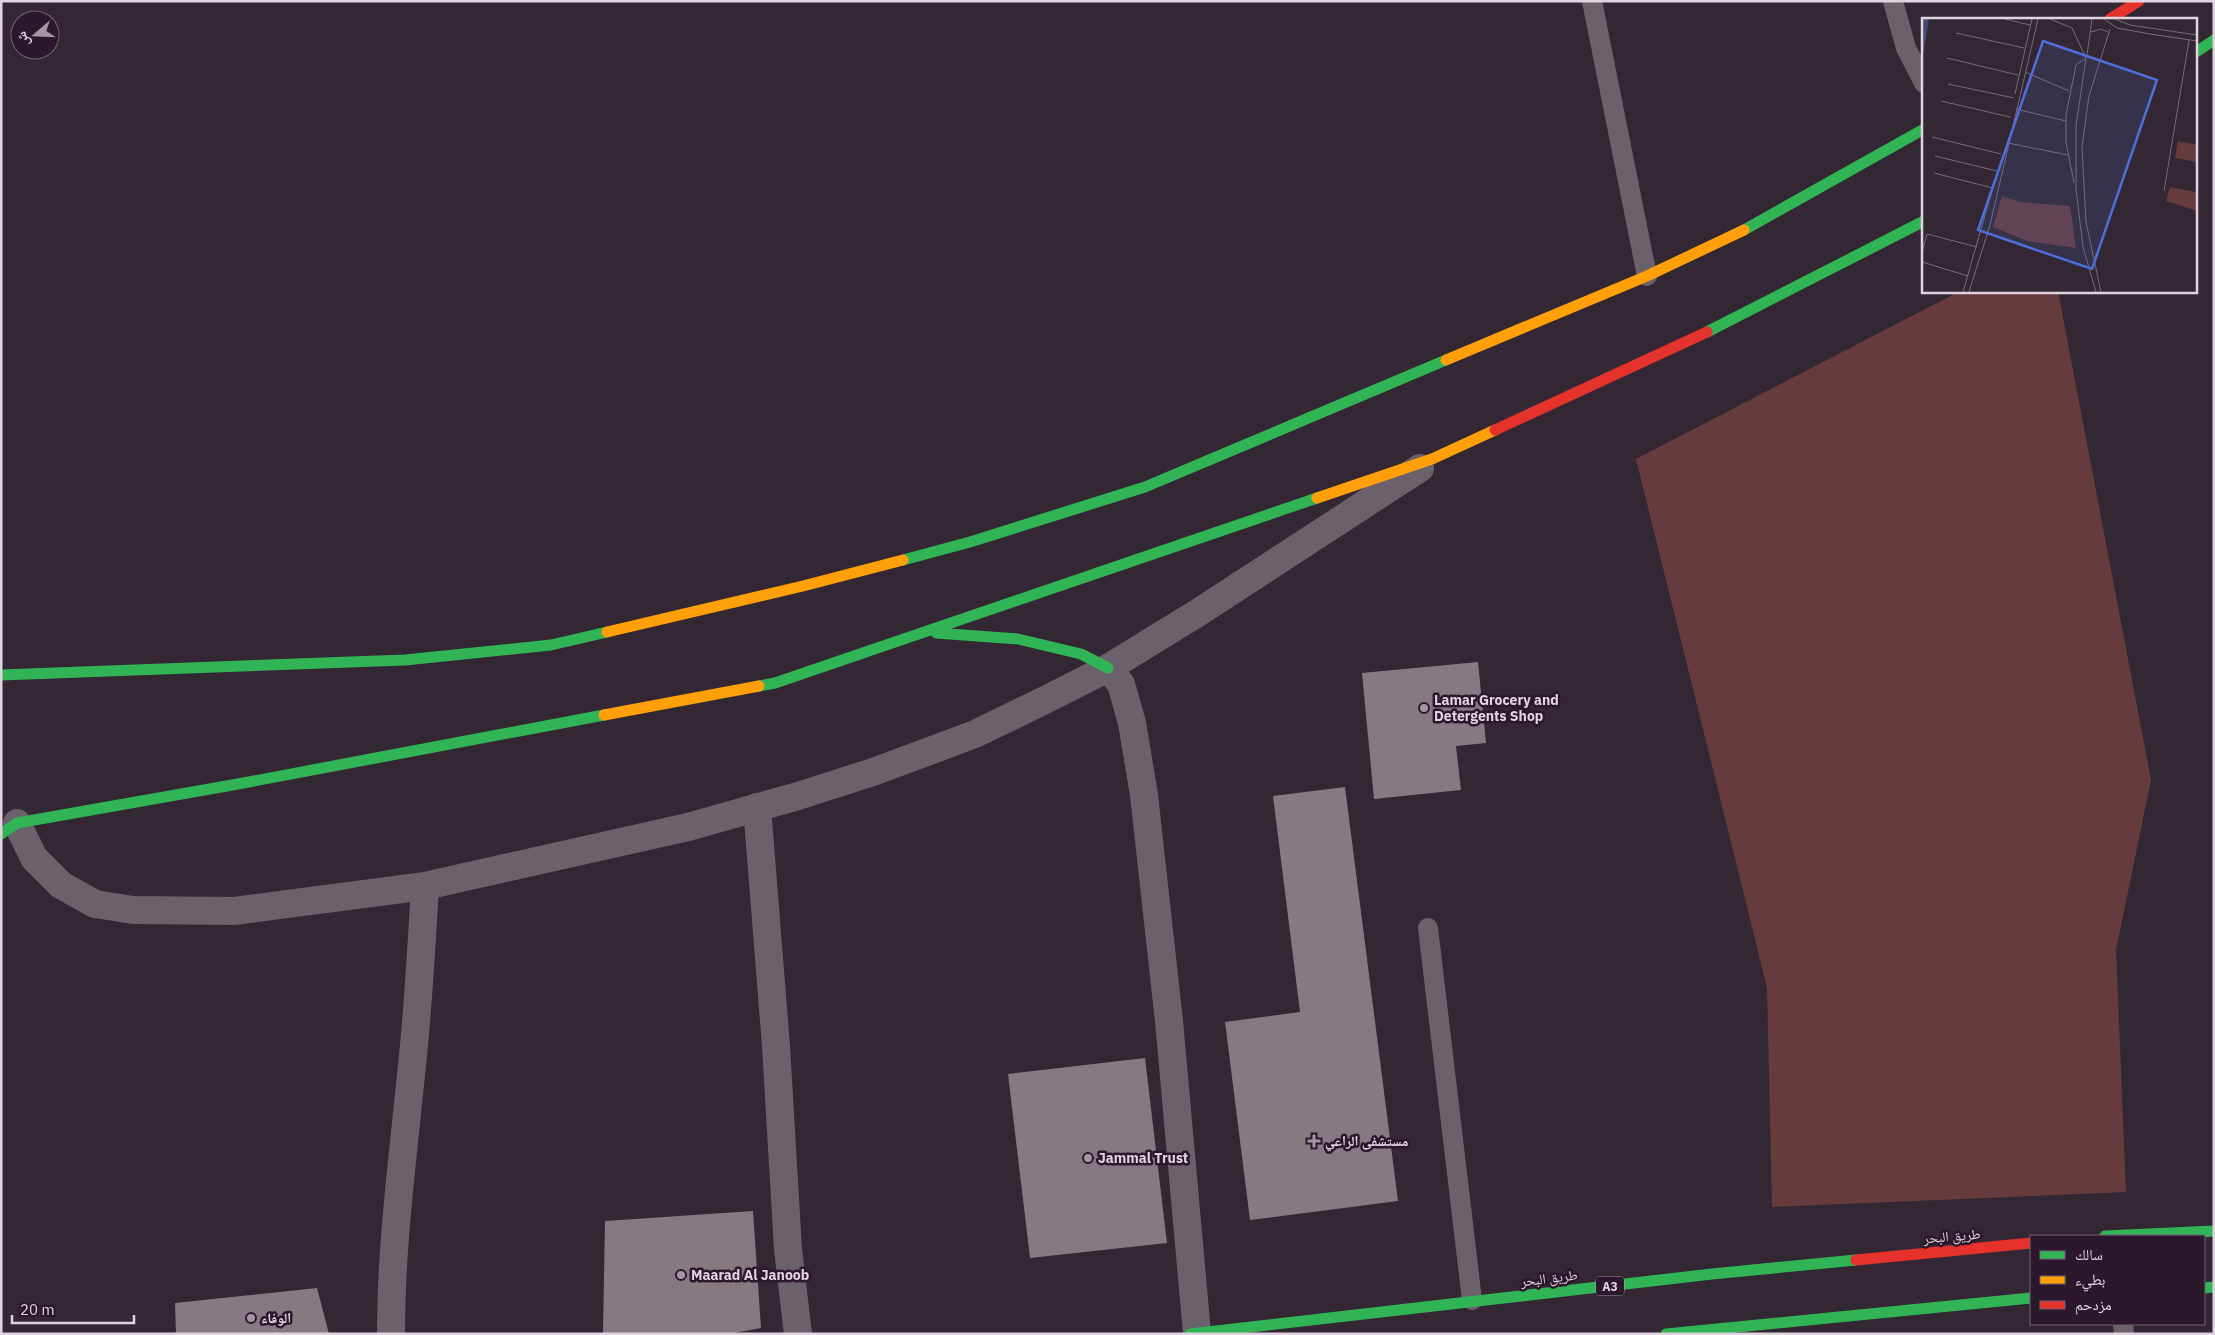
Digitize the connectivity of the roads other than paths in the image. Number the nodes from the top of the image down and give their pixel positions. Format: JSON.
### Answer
{"nodes":[{"id":1,"x":1592,"y":1,"type":"edge"},
{"id":2,"x":1893,"y":1,"type":"edge"},
{"id":3,"x":2139,"y":1,"type":"edge"},
{"id":4,"x":2112,"y":18,"type":"edge"},
{"id":5,"x":2214,"y":40,"type":"edge"},
{"id":6,"x":2198,"y":51,"type":"edge"},
{"id":7,"x":1922,"y":79,"type":"edge"},
{"id":8,"x":1922,"y":130,"type":"edge"},
{"id":9,"x":1922,"y":222,"type":"edge"},
{"id":10,"x":1648,"y":276,"type":"junction"},
{"id":11,"x":1432,"y":460,"type":"junction"},
{"id":12,"x":924,"y":632,"type":"junction"},
{"id":13,"x":1108,"y":668,"type":"junction"},
{"id":14,"x":1,"y":675,"type":"edge"},
{"id":15,"x":757,"y":807,"type":"junction"},
{"id":16,"x":6,"y":827,"type":"edge"},
{"id":17,"x":426,"y":886,"type":"junction"},
{"id":18,"x":1428,"y":928,"type":"dead end"},
{"id":19,"x":2214,"y":1231,"type":"edge"},
{"id":20,"x":2127,"y":1235,"type":"edge"},
{"id":21,"x":2030,"y":1243,"type":"edge"},
{"id":22,"x":2030,"y":1298,"type":"edge"},
{"id":23,"x":1472,"y":1300,"type":"junction"},
{"id":24,"x":1717,"y":1331,"type":"edge"},
{"id":25,"x":1194,"y":1333,"type":"edge"},
{"id":26,"x":391,"y":1334,"type":"edge"},
{"id":27,"x":798,"y":1334,"type":"edge"},
{"id":28,"x":1666,"y":1334,"type":"edge"}],
"edges":[{"from":1,"to":10,"type":"lane"},
{"from":2,"to":7,"type":"lane"},
{"from":3,"to":4,"type":"main road"},
{"from":5,"to":6,"type":"main road"},
{"from":8,"to":10,"type":"main road"},
{"from":9,"to":11,"type":"main road"},
{"from":10,"to":14,"type":"main road"},
{"from":11,"to":12,"type":"main road"},
{"from":11,"to":13,"type":"street"},
{"from":12,"to":13,"type":"main road"},
{"from":12,"to":16,"type":"main road"},
{"from":13,"to":15,"type":"street"},
{"from":13,"to":25,"type":"street"},
{"from":15,"to":17,"type":"street"},
{"from":15,"to":27,"type":"street"},
{"from":16,"to":17,"type":"street"},
{"from":17,"to":26,"type":"street"},
{"from":18,"to":23,"type":"lane"},
{"from":19,"to":20,"type":"main road"},
{"from":21,"to":23,"type":"main road","name":"طريق البحر","number":"A3"},
{"from":22,"to":24,"type":"main road"},
{"from":23,"to":25,"type":"main road","name":"طريق البحر","number":"A3"},
{"from":24,"to":28,"type":"main road"}]}
